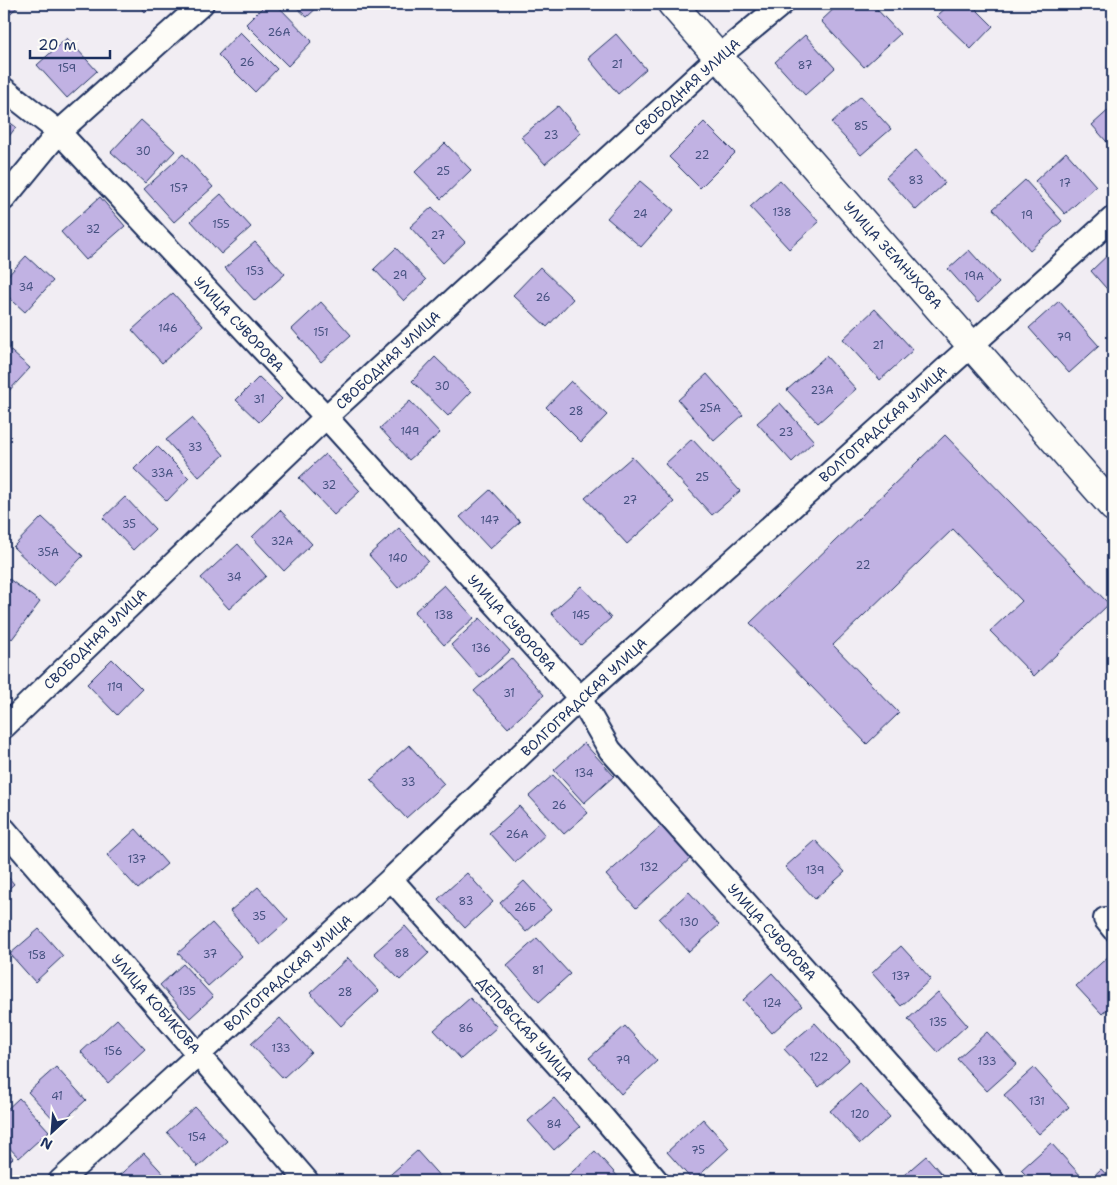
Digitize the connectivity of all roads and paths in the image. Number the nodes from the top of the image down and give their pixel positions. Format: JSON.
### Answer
{"nodes":[{"id":1,"x":202,"y":4,"type":"edge"},
{"id":2,"x":672,"y":4,"type":"edge"},
{"id":3,"x":782,"y":4,"type":"edge"},
{"id":4,"x":718,"y":57,"type":"junction"},
{"id":5,"x":4,"y":89,"type":"edge"},
{"id":6,"x":60,"y":132,"type":"junction"},
{"id":7,"x":4,"y":199,"type":"edge"},
{"id":8,"x":1113,"y":218,"type":"edge"},
{"id":9,"x":972,"y":344,"type":"junction"},
{"id":10,"x":326,"y":417,"type":"junction"},
{"id":11,"x":1113,"y":507,"type":"edge"},
{"id":12,"x":580,"y":698,"type":"junction"},
{"id":13,"x":4,"y":727,"type":"edge"},
{"id":14,"x":4,"y":829,"type":"edge"},
{"id":15,"x":391,"y":879,"type":"junction"},
{"id":16,"x":199,"y":1054,"type":"junction"},
{"id":17,"x":60,"y":1181,"type":"edge"},
{"id":18,"x":307,"y":1181,"type":"edge"},
{"id":19,"x":657,"y":1181,"type":"edge"},
{"id":20,"x":993,"y":1181,"type":"edge"}],
"edges":[{"from":1,"to":6,"type":"street"},
{"from":2,"to":4,"type":"street","name":"УЛИЦА ЗЕМНУХОВА"},
{"from":3,"to":4,"type":"street","name":"СВОБОДНАЯ УЛИЦА"},
{"from":4,"to":9,"type":"street","name":"УЛИЦА ЗЕМНУХОВА"},
{"from":4,"to":10,"type":"street","name":"СВОБОДНАЯ УЛИЦА"},
{"from":5,"to":6,"type":"street","name":"УЛИЦА СУВОРОВА"},
{"from":6,"to":7,"type":"street"},
{"from":6,"to":10,"type":"street","name":"УЛИЦА СУВОРОВА"},
{"from":8,"to":9,"type":"street","name":"ВОЛГОГРАДСКАЯ УЛИЦА"},
{"from":9,"to":11,"type":"street","name":"УЛИЦА ЗЕМНУХОВА"},
{"from":9,"to":12,"type":"street","name":"ВОЛГОГРАДСКАЯ УЛИЦА"},
{"from":10,"to":12,"type":"street","name":"УЛИЦА СУВОРОВА"},
{"from":10,"to":13,"type":"street","name":"СВОБОДНАЯ УЛИЦА"},
{"from":12,"to":15,"type":"street","name":"ВОЛГОГРАДСКАЯ УЛИЦА"},
{"from":12,"to":20,"type":"street","name":"УЛИЦА СУВОРОВА"},
{"from":14,"to":16,"type":"street","name":"УЛИЦА КОБИКОВА"},
{"from":15,"to":16,"type":"street","name":"ВОЛГОГРАДСКАЯ УЛИЦА"},
{"from":15,"to":19,"type":"street","name":"ДЕПОВСКАЯ УЛИЦА"},
{"from":16,"to":17,"type":"street","name":"ВОЛГОГРАДСКАЯ УЛИЦА"},
{"from":16,"to":18,"type":"street","name":"УЛИЦА КОБИКОВА"}]}
